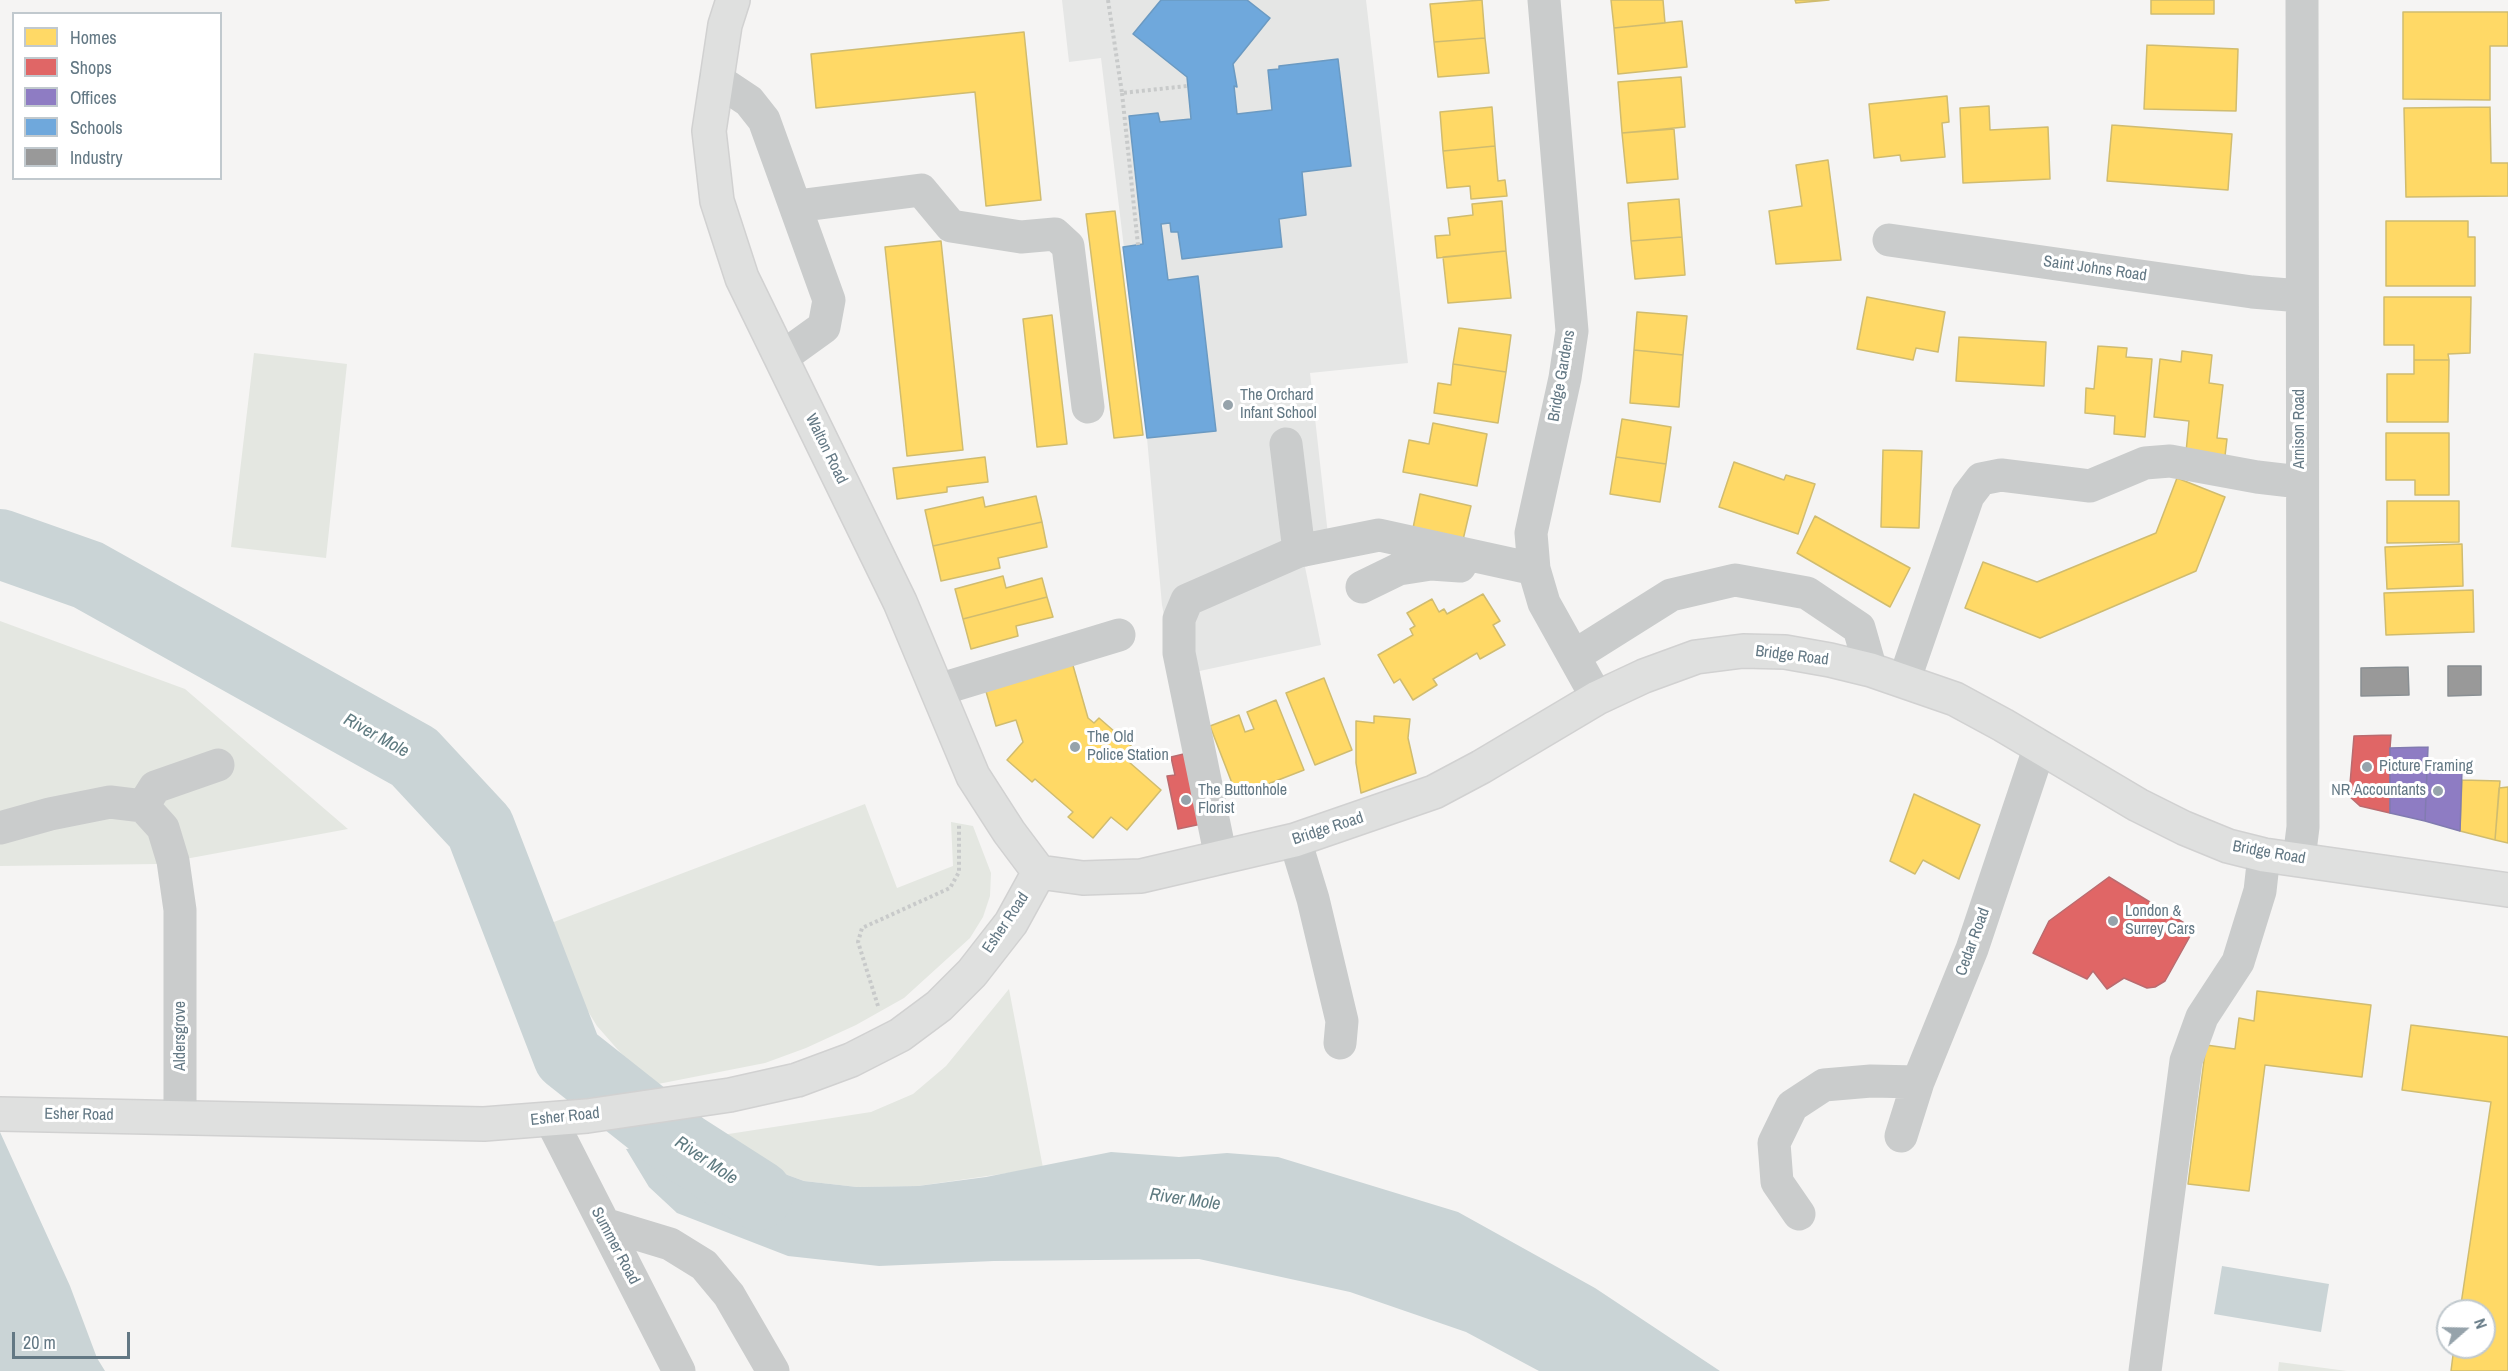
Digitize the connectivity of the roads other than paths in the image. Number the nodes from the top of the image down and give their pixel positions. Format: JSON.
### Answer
{"nodes":[{"id":1,"x":733,"y":0,"type":"edge"},
{"id":2,"x":1544,"y":0,"type":"edge"},
{"id":3,"x":2302,"y":0,"type":"edge"},
{"id":4,"x":716,"y":79,"type":"junction"},
{"id":5,"x":796,"y":206,"type":"junction"},
{"id":6,"x":1889,"y":240,"type":"dead end"},
{"id":7,"x":2301,"y":296,"type":"junction"},
{"id":8,"x":781,"y":358,"type":"junction"},
{"id":9,"x":1088,"y":407,"type":"dead end"},
{"id":10,"x":1287,"y":444,"type":"dead end"},
{"id":11,"x":2300,"y":482,"type":"junction"},
{"id":12,"x":1299,"y":551,"type":"junction"},
{"id":13,"x":1534,"y":569,"type":"junction"},
{"id":14,"x":1362,"y":587,"type":"dead end"},
{"id":15,"x":1119,"y":635,"type":"dead end"},
{"id":16,"x":1574,"y":656,"type":"junction"},
{"id":17,"x":1871,"y":670,"type":"junction"},
{"id":18,"x":1904,"y":681,"type":"junction"},
{"id":19,"x":938,"y":690,"type":"junction"},
{"id":20,"x":1597,"y":698,"type":"junction"},
{"id":21,"x":2040,"y":746,"type":"junction"},
{"id":22,"x":218,"y":765,"type":"dead end"},
{"id":23,"x":143,"y":806,"type":"junction"},
{"id":24,"x":0,"y":828,"type":"edge"},
{"id":25,"x":1295,"y":840,"type":"junction"},
{"id":26,"x":2264,"y":855,"type":"junction"},
{"id":27,"x":1221,"y":858,"type":"junction"},
{"id":28,"x":2299,"y":859,"type":"junction"},
{"id":29,"x":1039,"y":872,"type":"junction"},
{"id":30,"x":2508,"y":890,"type":"edge"},
{"id":31,"x":1340,"y":1042,"type":"dead end"},
{"id":32,"x":1917,"y":1082,"type":"junction"},
{"id":33,"x":0,"y":1114,"type":"edge"},
{"id":34,"x":180,"y":1118,"type":"junction"},
{"id":35,"x":551,"y":1120,"type":"junction"},
{"id":36,"x":1901,"y":1136,"type":"dead end"},
{"id":37,"x":1799,"y":1214,"type":"dead end"},
{"id":38,"x":604,"y":1224,"type":"junction"},
{"id":39,"x":679,"y":1371,"type":"edge"},
{"id":40,"x":772,"y":1371,"type":"edge"},
{"id":41,"x":2145,"y":1371,"type":"edge"}],
"edges":[{"from":1,"to":4,"type":"main road","name":"Walton Road"},
{"from":2,"to":13,"type":"street","name":"Bridge Gardens"},
{"from":3,"to":7,"type":"street","name":"Arnison Road"},
{"from":4,"to":5,"type":"street"},
{"from":4,"to":8,"type":"main road","name":"Walton Road"},
{"from":5,"to":8,"type":"street"},
{"from":5,"to":9,"type":"street"},
{"from":6,"to":7,"type":"street","name":"Saint Johns Road"},
{"from":7,"to":11,"type":"street","name":"Arnison Road"},
{"from":8,"to":19,"type":"main road","name":"Walton Road"},
{"from":10,"to":12,"type":"street"},
{"from":11,"to":18,"type":"street"},
{"from":11,"to":28,"type":"street","name":"Arnison Road"},
{"from":12,"to":13,"type":"street"},
{"from":12,"to":27,"type":"street"},
{"from":13,"to":14,"type":"street"},
{"from":13,"to":16,"type":"street","name":"Bridge Gardens"},
{"from":15,"to":19,"type":"street"},
{"from":16,"to":17,"type":"street"},
{"from":16,"to":20,"type":"street","name":"Bridge Gardens"},
{"from":17,"to":18,"type":"main road","name":"Bridge Road"},
{"from":17,"to":20,"type":"main road","name":"Bridge Road"},
{"from":18,"to":21,"type":"main road","name":"Bridge Road"},
{"from":19,"to":29,"type":"main road","name":"Walton Road"},
{"from":20,"to":25,"type":"main road","name":"Bridge Road"},
{"from":21,"to":26,"type":"main road","name":"Bridge Road"},
{"from":21,"to":32,"type":"street","name":"Cedar Road"},
{"from":22,"to":23,"type":"street"},
{"from":23,"to":24,"type":"street"},
{"from":23,"to":34,"type":"street","name":"Aldersgrove"},
{"from":25,"to":27,"type":"main road","name":"Bridge Road"},
{"from":25,"to":31,"type":"street"},
{"from":26,"to":28,"type":"main road","name":"Bridge Road"},
{"from":26,"to":41,"type":"street"},
{"from":27,"to":29,"type":"main road","name":"Bridge Road"},
{"from":28,"to":30,"type":"main road","name":"Bridge Road"},
{"from":29,"to":35,"type":"main road","name":"Esher Road"},
{"from":32,"to":36,"type":"street","name":"Cedar Road"},
{"from":32,"to":37,"type":"street"},
{"from":33,"to":34,"type":"main road","name":"Esher Road"},
{"from":34,"to":35,"type":"main road","name":"Esher Road"},
{"from":35,"to":38,"type":"street","name":"Summer Road"},
{"from":38,"to":39,"type":"street","name":"Summer Road"},
{"from":38,"to":40,"type":"street"}]}
